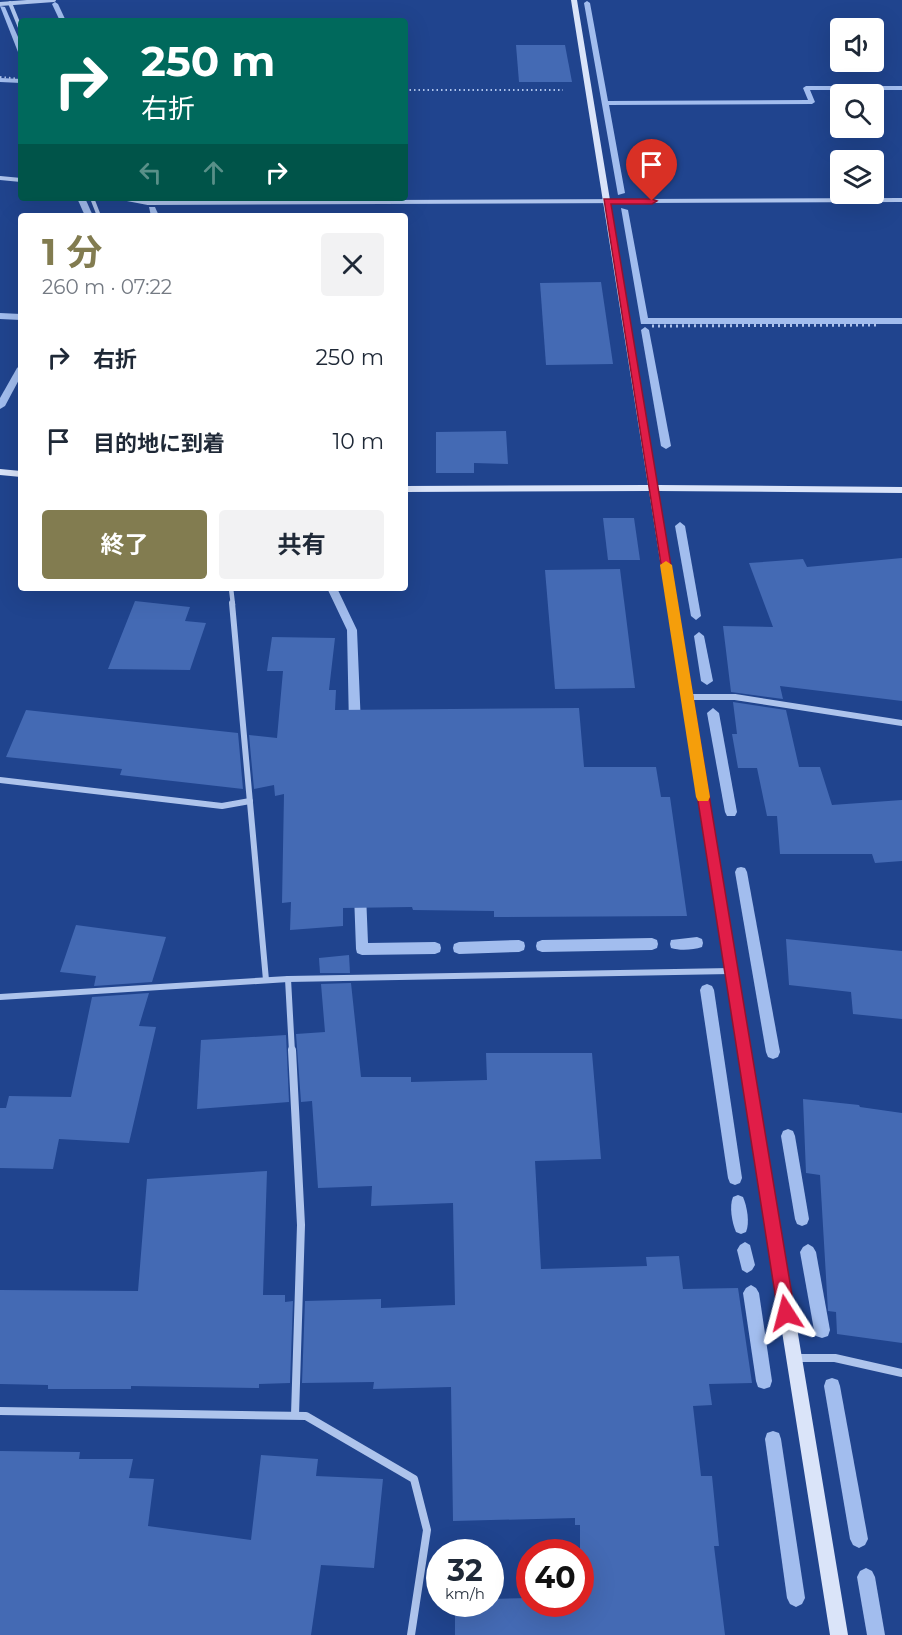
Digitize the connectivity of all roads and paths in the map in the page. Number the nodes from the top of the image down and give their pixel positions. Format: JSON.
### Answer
{"nodes":[{"id":1,"x":54,"y":0,"type":"edge"},
{"id":2,"x":574,"y":0,"type":"edge"},
{"id":3,"x":9,"y":2,"type":"edge"},
{"id":4,"x":0,"y":4,"type":"edge"},
{"id":5,"x":18,"y":23,"type":"edge"},
{"id":6,"x":0,"y":77,"type":"edge"},
{"id":7,"x":18,"y":79,"type":"edge"},
{"id":8,"x":408,"y":90,"type":"edge"},
{"id":9,"x":589,"y":90,"type":"junction"},
{"id":10,"x":0,"y":178,"type":"edge"},
{"id":11,"x":18,"y":180,"type":"edge"},
{"id":12,"x":902,"y":200,"type":"edge"},
{"id":13,"x":138,"y":201,"type":"edge"},
{"id":14,"x":607,"y":201,"type":"junction"},
{"id":15,"x":879,"y":325,"type":"dead end"},
{"id":16,"x":627,"y":326,"type":"junction"},
{"id":17,"x":0,"y":472,"type":"edge"},
{"id":18,"x":18,"y":474,"type":"edge"},
{"id":19,"x":653,"y":488,"type":"junction"},
{"id":20,"x":408,"y":489,"type":"edge"},
{"id":21,"x":902,"y":490,"type":"edge"},
{"id":22,"x":231,"y":591,"type":"edge"},
{"id":23,"x":687,"y":697,"type":"junction"},
{"id":24,"x":902,"y":723,"type":"edge"},
{"id":25,"x":0,"y":780,"type":"edge"},
{"id":26,"x":250,"y":801,"type":"junction"},
{"id":27,"x":731,"y":971,"type":"junction"},
{"id":28,"x":288,"y":979,"type":"junction"},
{"id":29,"x":266,"y":980,"type":"junction"},
{"id":30,"x":0,"y":997,"type":"edge"},
{"id":31,"x":794,"y":1358,"type":"junction"},
{"id":32,"x":902,"y":1373,"type":"edge"},
{"id":33,"x":0,"y":1411,"type":"edge"},
{"id":34,"x":295,"y":1415,"type":"junction"},
{"id":35,"x":411,"y":1635,"type":"edge"},
{"id":36,"x":839,"y":1635,"type":"edge"}],
"edges":[{"from":1,"to":3,"type":"street"},
{"from":2,"to":9,"type":"street"},
{"from":3,"to":4,"type":"street"},
{"from":3,"to":5,"type":"street"},
{"from":6,"to":7,"type":"path"},
{"from":8,"to":9,"type":"path"},
{"from":9,"to":14,"type":"street"},
{"from":10,"to":11,"type":"street"},
{"from":12,"to":14,"type":"street"},
{"from":13,"to":14,"type":"street"},
{"from":14,"to":16,"type":"street"},
{"from":15,"to":16,"type":"path"},
{"from":16,"to":19,"type":"street"},
{"from":17,"to":18,"type":"street"},
{"from":19,"to":20,"type":"street"},
{"from":19,"to":21,"type":"street"},
{"from":19,"to":23,"type":"street"},
{"from":22,"to":26,"type":"street"},
{"from":23,"to":24,"type":"street"},
{"from":23,"to":27,"type":"street"},
{"from":25,"to":26,"type":"street"},
{"from":26,"to":29,"type":"street"},
{"from":27,"to":28,"type":"street"},
{"from":27,"to":31,"type":"street"},
{"from":28,"to":29,"type":"street"},
{"from":28,"to":34,"type":"street"},
{"from":29,"to":30,"type":"street"},
{"from":31,"to":32,"type":"street"},
{"from":31,"to":36,"type":"street"},
{"from":33,"to":34,"type":"street"},
{"from":34,"to":35,"type":"street"}]}
